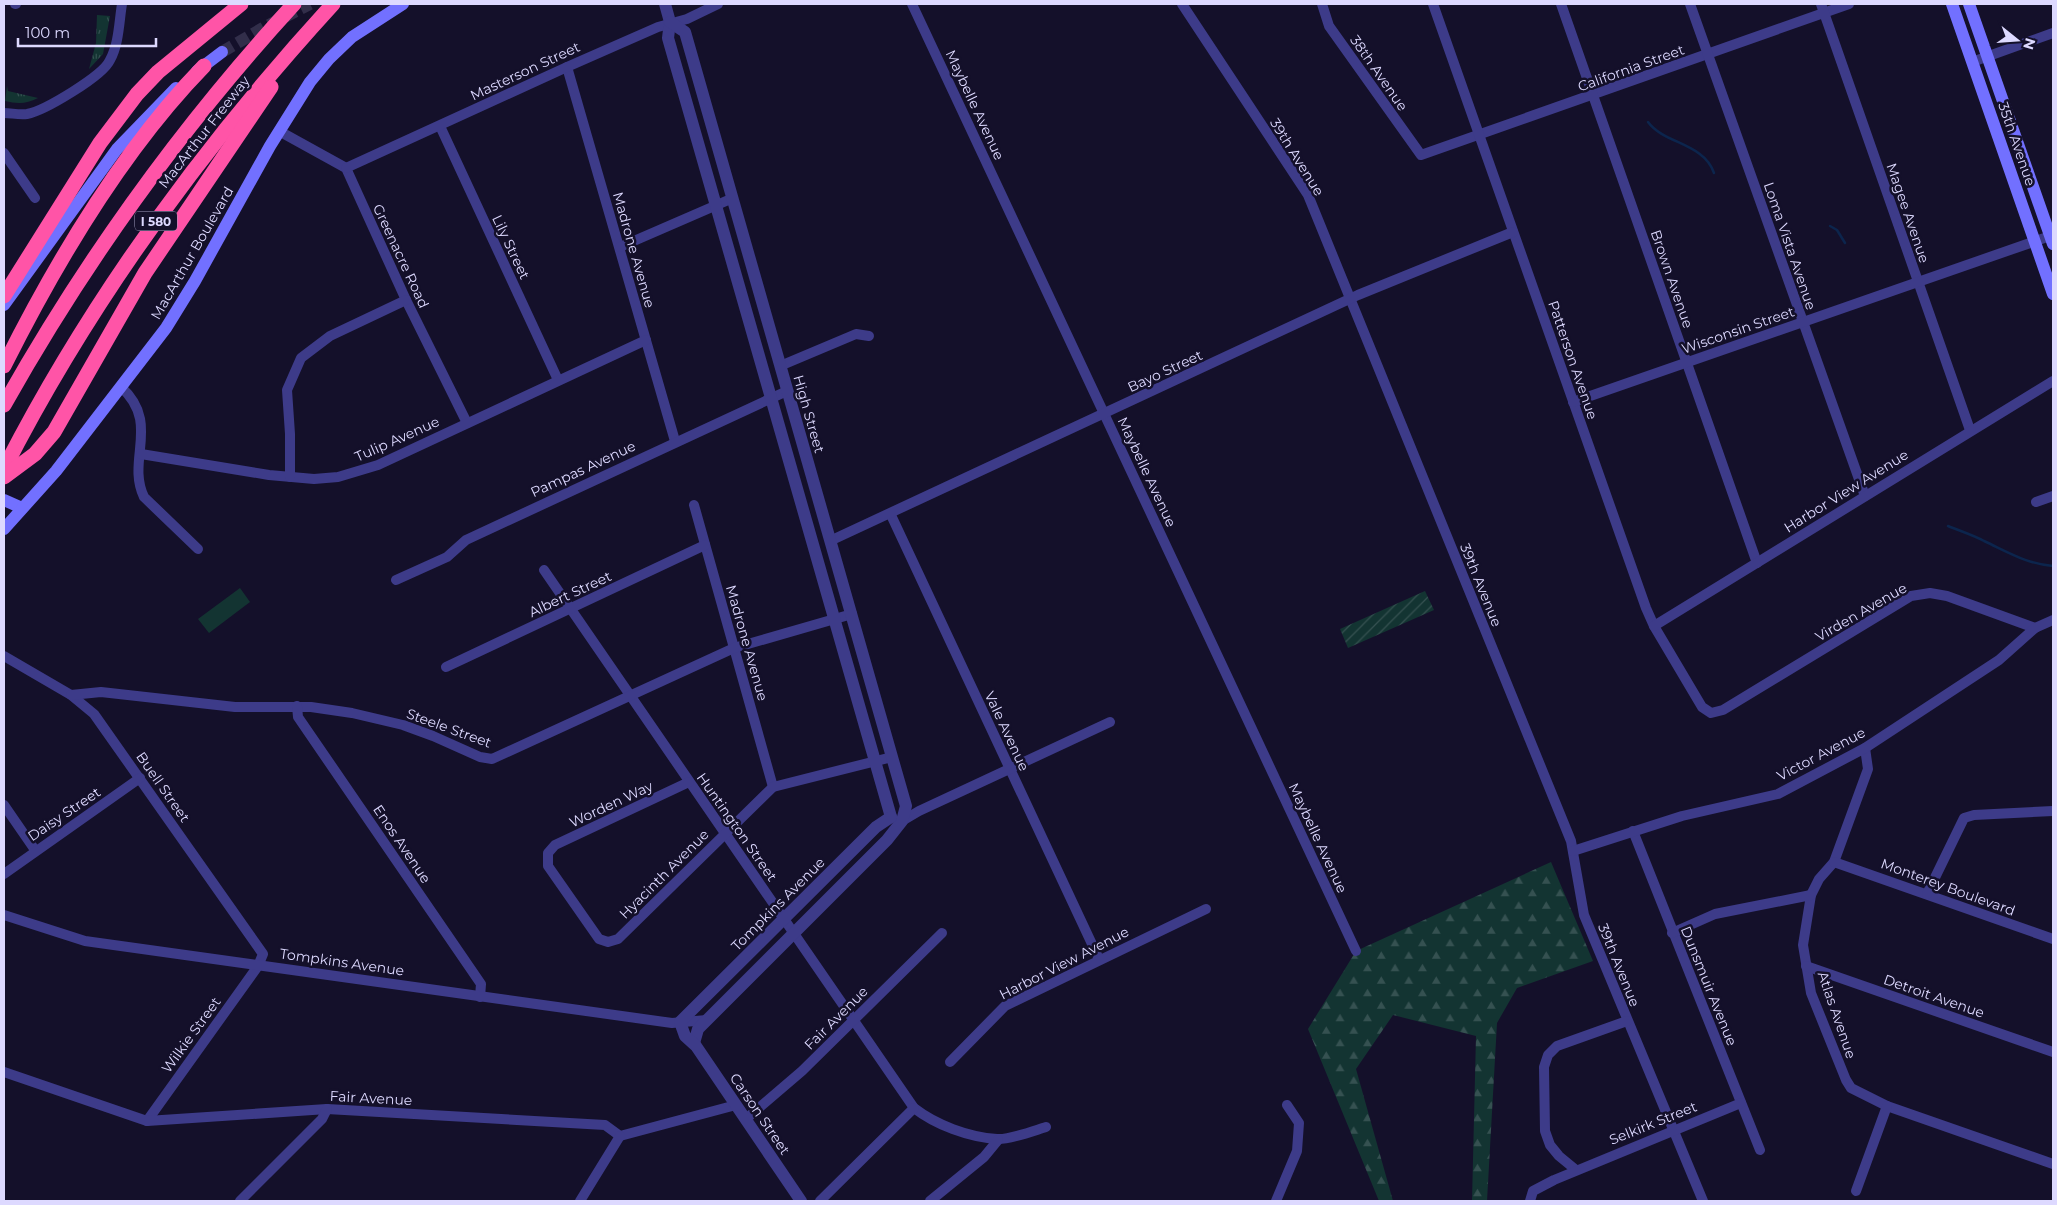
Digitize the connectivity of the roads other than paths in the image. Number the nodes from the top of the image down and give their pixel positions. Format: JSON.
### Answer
{"nodes":[{"id":1,"x":122,"y":4,"type":"edge"},
{"id":2,"x":240,"y":4,"type":"edge"},
{"id":3,"x":294,"y":4,"type":"edge"},
{"id":4,"x":333,"y":4,"type":"edge"},
{"id":5,"x":403,"y":4,"type":"edge"},
{"id":6,"x":665,"y":4,"type":"edge"},
{"id":7,"x":718,"y":4,"type":"edge"},
{"id":8,"x":912,"y":4,"type":"edge"},
{"id":9,"x":1182,"y":4,"type":"edge"},
{"id":10,"x":1322,"y":4,"type":"edge"},
{"id":11,"x":1433,"y":4,"type":"edge"},
{"id":12,"x":1561,"y":4,"type":"edge"},
{"id":13,"x":1690,"y":4,"type":"edge"},
{"id":14,"x":1849,"y":4,"type":"edge"},
{"id":15,"x":1952,"y":4,"type":"edge"},
{"id":16,"x":1969,"y":4,"type":"edge"},
{"id":17,"x":1822,"y":8,"type":"edge"},
{"id":18,"x":670,"y":22,"type":"junction"},
{"id":19,"x":312,"y":26,"type":"junction"},
{"id":20,"x":2053,"y":33,"type":"edge"},
{"id":21,"x":222,"y":52,"type":"tunnel mouth"},
{"id":22,"x":1708,"y":55,"type":"junction"},
{"id":23,"x":1988,"y":56,"type":"junction"},
{"id":24,"x":1972,"y":62,"type":"junction"},
{"id":25,"x":204,"y":66,"type":"junction"},
{"id":26,"x":567,"y":67,"type":"junction"},
{"id":27,"x":1593,"y":96,"type":"junction"},
{"id":28,"x":4,"y":113,"type":"edge"},
{"id":29,"x":440,"y":126,"type":"junction"},
{"id":30,"x":279,"y":131,"type":"junction"},
{"id":31,"x":1479,"y":135,"type":"junction"},
{"id":32,"x":4,"y":153,"type":"edge"},
{"id":33,"x":1421,"y":155,"type":"joint"},
{"id":34,"x":346,"y":168,"type":"junction"},
{"id":35,"x":36,"y":198,"type":"dead end"},
{"id":36,"x":733,"y":198,"type":"junction"},
{"id":37,"x":717,"y":204,"type":"junction"},
{"id":38,"x":1513,"y":232,"type":"junction"},
{"id":39,"x":2052,"y":238,"type":"edge"},
{"id":40,"x":2035,"y":241,"type":"junction"},
{"id":41,"x":620,"y":247,"type":"junction"},
{"id":42,"x":1917,"y":282,"type":"junction"},
{"id":43,"x":2053,"y":294,"type":"edge"},
{"id":44,"x":4,"y":296,"type":"edge"},
{"id":45,"x":406,"y":300,"type":"junction"},
{"id":46,"x":1350,"y":300,"type":"junction"},
{"id":47,"x":4,"y":305,"type":"edge"},
{"id":48,"x":1802,"y":322,"type":"junction"},
{"id":49,"x":869,"y":336,"type":"dead end"},
{"id":50,"x":646,"y":340,"type":"junction"},
{"id":51,"x":1688,"y":363,"type":"junction"},
{"id":52,"x":4,"y":366,"type":"edge"},
{"id":53,"x":780,"y":366,"type":"junction"},
{"id":54,"x":558,"y":380,"type":"junction"},
{"id":55,"x":2053,"y":381,"type":"edge"},
{"id":56,"x":122,"y":387,"type":"junction"},
{"id":57,"x":787,"y":391,"type":"junction"},
{"id":58,"x":770,"y":397,"type":"junction"},
{"id":59,"x":1573,"y":402,"type":"junction"},
{"id":60,"x":4,"y":405,"type":"edge"},
{"id":61,"x":1105,"y":414,"type":"junction"},
{"id":62,"x":467,"y":423,"type":"junction"},
{"id":63,"x":1970,"y":430,"type":"junction"},
{"id":64,"x":675,"y":441,"type":"junction"},
{"id":65,"x":141,"y":454,"type":"junction"},
{"id":66,"x":6,"y":465,"type":"edge"},
{"id":67,"x":4,"y":477,"type":"edge"},
{"id":68,"x":290,"y":477,"type":"junction"},
{"id":69,"x":1866,"y":496,"type":"junction"},
{"id":70,"x":2053,"y":496,"type":"edge"},
{"id":71,"x":4,"y":500,"type":"edge"},
{"id":72,"x":2036,"y":502,"type":"dead end"},
{"id":73,"x":694,"y":505,"type":"dead end"},
{"id":74,"x":22,"y":508,"type":"junction"},
{"id":75,"x":891,"y":515,"type":"junction"},
{"id":76,"x":4,"y":529,"type":"edge"},
{"id":77,"x":832,"y":540,"type":"junction"},
{"id":78,"x":705,"y":545,"type":"junction"},
{"id":79,"x":198,"y":548,"type":"dead end"},
{"id":80,"x":1758,"y":563,"type":"junction"},
{"id":81,"x":544,"y":570,"type":"dead end"},
{"id":82,"x":396,"y":580,"type":"dead end"},
{"id":83,"x":569,"y":610,"type":"junction"},
{"id":84,"x":852,"y":614,"type":"junction"},
{"id":85,"x":834,"y":619,"type":"junction"},
{"id":86,"x":2053,"y":620,"type":"edge"},
{"id":87,"x":1654,"y":626,"type":"junction"},
{"id":88,"x":2035,"y":628,"type":"junction"},
{"id":89,"x":734,"y":648,"type":"junction"},
{"id":90,"x":4,"y":656,"type":"edge"},
{"id":91,"x":446,"y":667,"type":"dead end"},
{"id":92,"x":71,"y":695,"type":"junction"},
{"id":93,"x":629,"y":695,"type":"junction"},
{"id":94,"x":297,"y":706,"type":"junction"},
{"id":95,"x":1711,"y":713,"type":"joint"},
{"id":96,"x":1110,"y":722,"type":"dead end"},
{"id":97,"x":1865,"y":748,"type":"junction"},
{"id":98,"x":892,"y":757,"type":"junction"},
{"id":99,"x":876,"y":761,"type":"junction"},
{"id":100,"x":1010,"y":768,"type":"junction"},
{"id":101,"x":140,"y":778,"type":"junction"},
{"id":102,"x":689,"y":782,"type":"junction"},
{"id":103,"x":773,"y":787,"type":"junction"},
{"id":104,"x":4,"y":805,"type":"edge"},
{"id":105,"x":2053,"y":811,"type":"edge"},
{"id":106,"x":897,"y":819,"type":"junction"},
{"id":107,"x":726,"y":832,"type":"junction"},
{"id":108,"x":1633,"y":832,"type":"junction"},
{"id":109,"x":36,"y":850,"type":"junction"},
{"id":110,"x":1573,"y":851,"type":"junction"},
{"id":111,"x":548,"y":853,"type":"joint"},
{"id":112,"x":1834,"y":862,"type":"junction"},
{"id":113,"x":4,"y":874,"type":"edge"},
{"id":114,"x":1928,"y":894,"type":"junction"},
{"id":115,"x":1811,"y":895,"type":"junction"},
{"id":116,"x":1206,"y":908,"type":"dead end"},
{"id":117,"x":4,"y":915,"type":"edge"},
{"id":118,"x":785,"y":920,"type":"junction"},
{"id":119,"x":794,"y":933,"type":"junction"},
{"id":120,"x":942,"y":933,"type":"dead end"},
{"id":121,"x":1672,"y":933,"type":"junction"},
{"id":122,"x":2053,"y":939,"type":"edge"},
{"id":123,"x":1356,"y":951,"type":"dead end"},
{"id":124,"x":1099,"y":959,"type":"junction"},
{"id":125,"x":258,"y":966,"type":"junction"},
{"id":126,"x":1806,"y":966,"type":"junction"},
{"id":127,"x":480,"y":997,"type":"junction"},
{"id":128,"x":708,"y":1020,"type":"junction"},
{"id":129,"x":853,"y":1020,"type":"junction"},
{"id":130,"x":1627,"y":1021,"type":"junction"},
{"id":131,"x":680,"y":1022,"type":"junction"},
{"id":132,"x":694,"y":1043,"type":"junction"},
{"id":133,"x":2053,"y":1052,"type":"edge"},
{"id":134,"x":950,"y":1062,"type":"dead end"},
{"id":135,"x":4,"y":1072,"type":"edge"},
{"id":136,"x":1741,"y":1103,"type":"junction"},
{"id":137,"x":736,"y":1105,"type":"junction"},
{"id":138,"x":1287,"y":1105,"type":"dead end"},
{"id":139,"x":1887,"y":1106,"type":"junction"},
{"id":140,"x":914,"y":1108,"type":"junction"},
{"id":141,"x":327,"y":1109,"type":"junction"},
{"id":142,"x":746,"y":1119,"type":"junction"},
{"id":143,"x":147,"y":1121,"type":"junction"},
{"id":144,"x":1046,"y":1127,"type":"dead end"},
{"id":145,"x":1674,"y":1130,"type":"junction"},
{"id":146,"x":620,"y":1136,"type":"junction"},
{"id":147,"x":998,"y":1140,"type":"junction"},
{"id":148,"x":1760,"y":1150,"type":"dead end"},
{"id":149,"x":2053,"y":1164,"type":"edge"},
{"id":150,"x":1576,"y":1170,"type":"junction"},
{"id":151,"x":1856,"y":1191,"type":"dead end"},
{"id":152,"x":1531,"y":1196,"type":"edge"},
{"id":153,"x":240,"y":1201,"type":"edge"},
{"id":154,"x":580,"y":1201,"type":"edge"},
{"id":155,"x":801,"y":1201,"type":"edge"},
{"id":156,"x":820,"y":1201,"type":"edge"},
{"id":157,"x":930,"y":1201,"type":"edge"},
{"id":158,"x":1276,"y":1201,"type":"edge"},
{"id":159,"x":1703,"y":1201,"type":"edge"}],
"edges":[{"from":1,"to":28,"type":"street"},
{"from":2,"to":44,"type":"highway"},
{"from":3,"to":60,"type":"highway","name":"MacArthur Freeway","number":"I 580"},
{"from":4,"to":19,"type":"highway","name":"MacArthur Freeway","number":"I 580"},
{"from":5,"to":30,"type":"main road","name":"MacArthur Boulevard"},
{"from":6,"to":18,"type":"street","name":"High Street"},
{"from":7,"to":18,"type":"street","name":"Masterson Street"},
{"from":8,"to":61,"type":"street","name":"Maybelle Avenue"},
{"from":9,"to":46,"type":"street","name":"39th Avenue"},
{"from":10,"to":33,"type":"street","name":"38th Avenue"},
{"from":11,"to":31,"type":"street","name":"Patterson Avenue"},
{"from":12,"to":27,"type":"street","name":"Brown Avenue"},
{"from":13,"to":22,"type":"street","name":"Loma Vista Avenue"},
{"from":14,"to":17,"type":"street","name":"California Street"},
{"from":15,"to":24,"type":"main road","name":"35th Avenue"},
{"from":16,"to":23,"type":"main road","name":"35th Avenue"},
{"from":17,"to":22,"type":"street","name":"California Street"},
{"from":17,"to":42,"type":"street","name":"Magee Avenue"},
{"from":18,"to":26,"type":"street","name":"Masterson Street"},
{"from":18,"to":36,"type":"street","name":"High Street"},
{"from":18,"to":37,"type":"street","name":"High Street"},
{"from":19,"to":66,"type":"highway","name":"MacArthur Freeway","number":"I 580"},
{"from":19,"to":67,"type":"highway"},
{"from":20,"to":23,"type":"street"},
{"from":21,"to":25,"type":"main road"},
{"from":22,"to":27,"type":"street","name":"California Street"},
{"from":22,"to":48,"type":"street","name":"Loma Vista Avenue"},
{"from":23,"to":24,"type":"street"},
{"from":23,"to":39,"type":"main road","name":"35th Avenue"},
{"from":24,"to":40,"type":"main road","name":"35th Avenue"},
{"from":25,"to":47,"type":"main road"},
{"from":25,"to":52,"type":"highway"},
{"from":26,"to":29,"type":"street","name":"Masterson Street"},
{"from":26,"to":41,"type":"street","name":"Madrone Avenue"},
{"from":27,"to":31,"type":"street","name":"California Street"},
{"from":27,"to":51,"type":"street","name":"Brown Avenue"},
{"from":29,"to":34,"type":"street","name":"Masterson Street"},
{"from":29,"to":54,"type":"street","name":"Lily Street"},
{"from":30,"to":34,"type":"street"},
{"from":30,"to":56,"type":"main road","name":"MacArthur Boulevard"},
{"from":31,"to":33,"type":"street","name":"California Street"},
{"from":31,"to":38,"type":"street","name":"Patterson Avenue"},
{"from":32,"to":35,"type":"street"},
{"from":34,"to":45,"type":"street","name":"Greenacre Road"},
{"from":36,"to":37,"type":"street"},
{"from":36,"to":53,"type":"street","name":"High Street"},
{"from":37,"to":41,"type":"street"},
{"from":37,"to":58,"type":"street","name":"High Street"},
{"from":38,"to":46,"type":"street","name":"Bayo Street"},
{"from":38,"to":59,"type":"street","name":"Patterson Avenue"},
{"from":39,"to":40,"type":"street","name":"Wisconsin Street"},
{"from":40,"to":42,"type":"street","name":"Wisconsin Street"},
{"from":40,"to":43,"type":"main road","name":"35th Avenue"},
{"from":41,"to":50,"type":"street","name":"Madrone Avenue"},
{"from":42,"to":48,"type":"street","name":"Wisconsin Street"},
{"from":42,"to":63,"type":"street","name":"Magee Avenue"},
{"from":45,"to":62,"type":"street","name":"Greenacre Road"},
{"from":45,"to":68,"type":"street"},
{"from":46,"to":61,"type":"street","name":"Bayo Street"},
{"from":46,"to":110,"type":"street","name":"39th Avenue"},
{"from":48,"to":51,"type":"street","name":"Wisconsin Street"},
{"from":48,"to":69,"type":"street","name":"Loma Vista Avenue"},
{"from":49,"to":53,"type":"street"},
{"from":50,"to":54,"type":"street","name":"Tulip Avenue"},
{"from":50,"to":64,"type":"street","name":"Madrone Avenue"},
{"from":51,"to":59,"type":"street","name":"Wisconsin Street"},
{"from":51,"to":80,"type":"street","name":"Brown Avenue"},
{"from":53,"to":57,"type":"street","name":"High Street"},
{"from":54,"to":62,"type":"street","name":"Tulip Avenue"},
{"from":55,"to":63,"type":"street","name":"Harbor View Avenue"},
{"from":56,"to":65,"type":"street"},
{"from":56,"to":74,"type":"main road","name":"MacArthur Boulevard"},
{"from":57,"to":58,"type":"street","name":"Pampas Avenue"},
{"from":57,"to":77,"type":"street","name":"High Street"},
{"from":58,"to":64,"type":"street","name":"Pampas Avenue"},
{"from":58,"to":85,"type":"street","name":"High Street"},
{"from":59,"to":87,"type":"street","name":"Patterson Avenue"},
{"from":61,"to":75,"type":"street","name":"Bayo Street"},
{"from":61,"to":123,"type":"street","name":"Maybelle Avenue"},
{"from":62,"to":68,"type":"street","name":"Tulip Avenue"},
{"from":63,"to":69,"type":"street","name":"Harbor View Avenue"},
{"from":64,"to":82,"type":"street","name":"Pampas Avenue"},
{"from":65,"to":68,"type":"street","name":"Tulip Avenue"},
{"from":65,"to":79,"type":"street"},
{"from":69,"to":80,"type":"street","name":"Harbor View Avenue"},
{"from":70,"to":72,"type":"street"},
{"from":71,"to":74,"type":"main road"},
{"from":73,"to":78,"type":"street","name":"Madrone Avenue"},
{"from":74,"to":76,"type":"main road","name":"MacArthur Boulevard"},
{"from":75,"to":77,"type":"street","name":"Bayo Street"},
{"from":75,"to":100,"type":"street","name":"Vale Avenue"},
{"from":77,"to":84,"type":"street","name":"High Street"},
{"from":78,"to":83,"type":"street","name":"Albert Street"},
{"from":78,"to":89,"type":"street","name":"Madrone Avenue"},
{"from":80,"to":87,"type":"street","name":"Harbor View Avenue"},
{"from":81,"to":83,"type":"street","name":"Huntington Street"},
{"from":83,"to":91,"type":"street","name":"Albert Street"},
{"from":83,"to":93,"type":"street","name":"Huntington Street"},
{"from":84,"to":85,"type":"street","name":"Steele Street"},
{"from":84,"to":98,"type":"street","name":"High Street"},
{"from":85,"to":89,"type":"street","name":"Steele Street"},
{"from":85,"to":99,"type":"street","name":"High Street"},
{"from":86,"to":88,"type":"street","name":"Victor Avenue"},
{"from":87,"to":95,"type":"street","name":"Patterson Avenue"},
{"from":88,"to":95,"type":"street","name":"Virden Avenue"},
{"from":88,"to":97,"type":"street","name":"Victor Avenue"},
{"from":89,"to":93,"type":"street","name":"Steele Street"},
{"from":89,"to":103,"type":"street","name":"Madrone Avenue"},
{"from":90,"to":92,"type":"street","name":"Buell Street"},
{"from":92,"to":94,"type":"street","name":"Steele Street"},
{"from":92,"to":101,"type":"street","name":"Buell Street"},
{"from":93,"to":94,"type":"street","name":"Steele Street"},
{"from":93,"to":102,"type":"street","name":"Huntington Street"},
{"from":94,"to":127,"type":"street","name":"Enos Avenue"},
{"from":96,"to":100,"type":"street","name":"Tompkins Avenue"},
{"from":97,"to":108,"type":"street","name":"Victor Avenue"},
{"from":97,"to":112,"type":"street","name":"Atlas Avenue"},
{"from":98,"to":99,"type":"street","name":"Hyacinth Avenue"},
{"from":98,"to":106,"type":"street","name":"High Street"},
{"from":99,"to":103,"type":"street","name":"Hyacinth Avenue"},
{"from":99,"to":106,"type":"street","name":"High Street"},
{"from":100,"to":106,"type":"street","name":"Tompkins Avenue"},
{"from":100,"to":124,"type":"street","name":"Vale Avenue"},
{"from":101,"to":109,"type":"street","name":"Daisy Street"},
{"from":101,"to":125,"type":"street","name":"Buell Street"},
{"from":102,"to":107,"type":"street","name":"Huntington Street"},
{"from":102,"to":111,"type":"street","name":"Worden Way"},
{"from":103,"to":107,"type":"street","name":"Hyacinth Avenue"},
{"from":104,"to":109,"type":"street"},
{"from":105,"to":114,"type":"street"},
{"from":106,"to":118,"type":"street","name":"Tompkins Avenue"},
{"from":106,"to":119,"type":"street","name":"Tompkins Avenue"},
{"from":107,"to":111,"type":"street","name":"Hyacinth Avenue"},
{"from":107,"to":118,"type":"street","name":"Huntington Street"},
{"from":108,"to":110,"type":"street","name":"Victor Avenue"},
{"from":108,"to":121,"type":"street","name":"Dunsmuir Avenue"},
{"from":109,"to":113,"type":"street","name":"Daisy Street"},
{"from":110,"to":130,"type":"street","name":"39th Avenue"},
{"from":112,"to":114,"type":"street","name":"Monterey Boulevard"},
{"from":112,"to":115,"type":"street","name":"Atlas Avenue"},
{"from":114,"to":122,"type":"street","name":"Monterey Boulevard"},
{"from":115,"to":121,"type":"street"},
{"from":115,"to":126,"type":"street","name":"Atlas Avenue"},
{"from":116,"to":124,"type":"street","name":"Harbor View Avenue"},
{"from":117,"to":125,"type":"street","name":"Tompkins Avenue"},
{"from":118,"to":119,"type":"street","name":"Huntington Street"},
{"from":118,"to":131,"type":"street","name":"Tompkins Avenue"},
{"from":119,"to":128,"type":"street","name":"Tompkins Avenue"},
{"from":119,"to":129,"type":"street","name":"Huntington Street"},
{"from":120,"to":129,"type":"street","name":"Fair Avenue"},
{"from":121,"to":136,"type":"street","name":"Dunsmuir Avenue"},
{"from":124,"to":134,"type":"street","name":"Harbor View Avenue"},
{"from":125,"to":127,"type":"street","name":"Tompkins Avenue"},
{"from":125,"to":143,"type":"street","name":"Wilkie Street"},
{"from":126,"to":133,"type":"street","name":"Detroit Avenue"},
{"from":126,"to":139,"type":"street","name":"Atlas Avenue"},
{"from":127,"to":131,"type":"street","name":"Tompkins Avenue"},
{"from":128,"to":131,"type":"street","name":"Tompkins Avenue"},
{"from":128,"to":132,"type":"street","name":"Tompkins Avenue"},
{"from":129,"to":140,"type":"street","name":"Huntington Street"},
{"from":129,"to":142,"type":"street","name":"Fair Avenue"},
{"from":130,"to":145,"type":"street","name":"39th Avenue"},
{"from":130,"to":150,"type":"street"},
{"from":131,"to":132,"type":"street"},
{"from":132,"to":137,"type":"street","name":"Carson Street"},
{"from":135,"to":143,"type":"street","name":"Fair Avenue"},
{"from":136,"to":145,"type":"street","name":"Selkirk Street"},
{"from":136,"to":148,"type":"street","name":"Dunsmuir Avenue"},
{"from":137,"to":142,"type":"street","name":"Carson Street"},
{"from":137,"to":146,"type":"street"},
{"from":138,"to":158,"type":"street"},
{"from":139,"to":149,"type":"street","name":"Atlas Avenue"},
{"from":139,"to":151,"type":"street"},
{"from":140,"to":147,"type":"street","name":"Huntington Street"},
{"from":140,"to":156,"type":"street"},
{"from":141,"to":143,"type":"street","name":"Fair Avenue"},
{"from":141,"to":146,"type":"street","name":"Fair Avenue"},
{"from":141,"to":153,"type":"street"},
{"from":142,"to":155,"type":"street","name":"Carson Street"},
{"from":144,"to":147,"type":"street","name":"Huntington Street"},
{"from":145,"to":150,"type":"street","name":"Selkirk Street"},
{"from":145,"to":159,"type":"street","name":"39th Avenue"},
{"from":146,"to":154,"type":"street"},
{"from":147,"to":157,"type":"street"},
{"from":150,"to":152,"type":"street","name":"Selkirk Street"}]}
